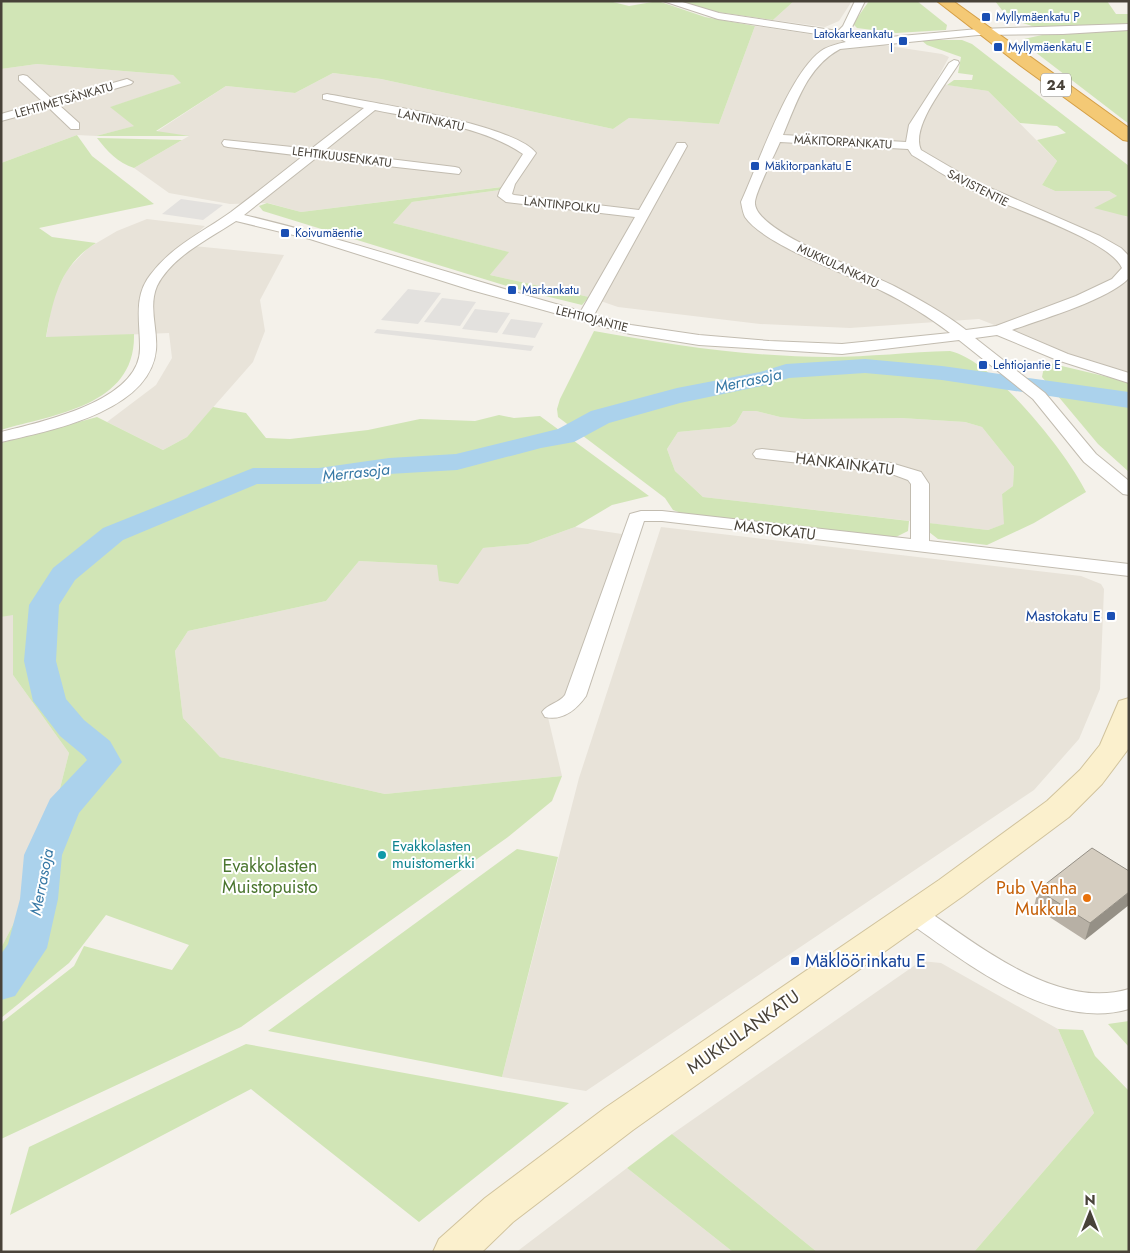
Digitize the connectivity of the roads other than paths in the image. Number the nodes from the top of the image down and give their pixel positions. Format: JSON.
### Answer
{"nodes":[{"id":1,"x":668,"y":1,"type":"edge"},
{"id":2,"x":860,"y":1,"type":"edge"},
{"id":3,"x":944,"y":1,"type":"edge"},
{"id":4,"x":957,"y":1,"type":"edge"},
{"id":5,"x":1129,"y":27,"type":"edge"},
{"id":6,"x":993,"y":33,"type":"junction"},
{"id":7,"x":840,"y":34,"type":"junction"},
{"id":8,"x":855,"y":43,"type":"junction"},
{"id":9,"x":954,"y":63,"type":"dead end"},
{"id":10,"x":23,"y":78,"type":"dead end"},
{"id":11,"x":127,"y":82,"type":"dead end"},
{"id":12,"x":327,"y":98,"type":"dead end"},
{"id":13,"x":52,"y":103,"type":"junction"},
{"id":14,"x":372,"y":107,"type":"junction"},
{"id":15,"x":1,"y":118,"type":"edge"},
{"id":16,"x":75,"y":126,"type":"dead end"},
{"id":17,"x":1127,"y":134,"type":"edge"},
{"id":18,"x":775,"y":138,"type":"junction"},
{"id":19,"x":228,"y":143,"type":"dead end"},
{"id":20,"x":681,"y":146,"type":"dead end"},
{"id":21,"x":912,"y":146,"type":"junction"},
{"id":22,"x":530,"y":153,"type":"joint"},
{"id":23,"x":313,"y":154,"type":"junction"},
{"id":24,"x":455,"y":171,"type":"dead end"},
{"id":25,"x":642,"y":214,"type":"junction"},
{"id":26,"x":233,"y":216,"type":"junction"},
{"id":27,"x":1129,"y":269,"type":"edge"},
{"id":28,"x":585,"y":318,"type":"junction"},
{"id":29,"x":999,"y":330,"type":"junction"},
{"id":30,"x":962,"y":336,"type":"junction"},
{"id":31,"x":1129,"y":378,"type":"edge"},
{"id":32,"x":1,"y":437,"type":"edge"},
{"id":33,"x":762,"y":454,"type":"dead end"},
{"id":34,"x":1129,"y":490,"type":"edge"},
{"id":35,"x":920,"y":546,"type":"junction"},
{"id":36,"x":1129,"y":570,"type":"edge"},
{"id":37,"x":1129,"y":707,"type":"edge"},
{"id":38,"x":553,"y":712,"type":"dead end"},
{"id":39,"x":913,"y":914,"type":"junction"},
{"id":40,"x":1129,"y":999,"type":"edge"},
{"id":41,"x":454,"y":1252,"type":"edge"}],
"edges":[{"from":1,"to":7,"type":"street"},
{"from":2,"to":7,"type":"street"},
{"from":3,"to":6,"type":"highway","number":"24"},
{"from":4,"to":6,"type":"highway","number":"24"},
{"from":5,"to":6,"type":"street","name":"MUKKULANKATU"},
{"from":6,"to":8,"type":"street","name":"MUKKULANKATU"},
{"from":6,"to":17,"type":"highway","number":"24"},
{"from":7,"to":8,"type":"street"},
{"from":8,"to":18,"type":"street","name":"MUKKULANKATU"},
{"from":9,"to":21,"type":"street"},
{"from":10,"to":13,"type":"street"},
{"from":11,"to":13,"type":"street","name":"LEHTIMETSÄNKATU"},
{"from":12,"to":14,"type":"street","name":"LANTINKATU"},
{"from":13,"to":15,"type":"street","name":"LEHTIMETSÄNKATU"},
{"from":13,"to":16,"type":"street"},
{"from":14,"to":22,"type":"street","name":"LANTINKATU"},
{"from":14,"to":23,"type":"street"},
{"from":18,"to":21,"type":"street","name":"MÄKITORPANKATU"},
{"from":18,"to":30,"type":"street","name":"MUKKULANKATU"},
{"from":19,"to":23,"type":"street","name":"LEHTIKUUSENKATU"},
{"from":20,"to":25,"type":"street"},
{"from":21,"to":27,"type":"street","name":"SAVISTENTIE"},
{"from":22,"to":25,"type":"street","name":"LANTINPOLKU"},
{"from":23,"to":24,"type":"street","name":"LEHTIKUUSENKATU"},
{"from":23,"to":26,"type":"street"},
{"from":25,"to":28,"type":"street"},
{"from":26,"to":28,"type":"street","name":"LEHTIOJANTIE"},
{"from":26,"to":32,"type":"street"},
{"from":27,"to":29,"type":"street","name":"SAVISTENTIE"},
{"from":28,"to":30,"type":"street","name":"LEHTIOJANTIE"},
{"from":29,"to":30,"type":"street","name":"SAVISTENTIE"},
{"from":29,"to":31,"type":"street"},
{"from":30,"to":34,"type":"street","name":"MUKKULANKATU"},
{"from":33,"to":35,"type":"street","name":"HANKAINKATU"},
{"from":35,"to":36,"type":"street","name":"MASTOKATU"},
{"from":35,"to":38,"type":"street","name":"MASTOKATU"},
{"from":37,"to":39,"type":"street","name":"MUKKULANKATU"},
{"from":39,"to":40,"type":"street"},
{"from":39,"to":41,"type":"street","name":"MUKKULANKATU"}]}
